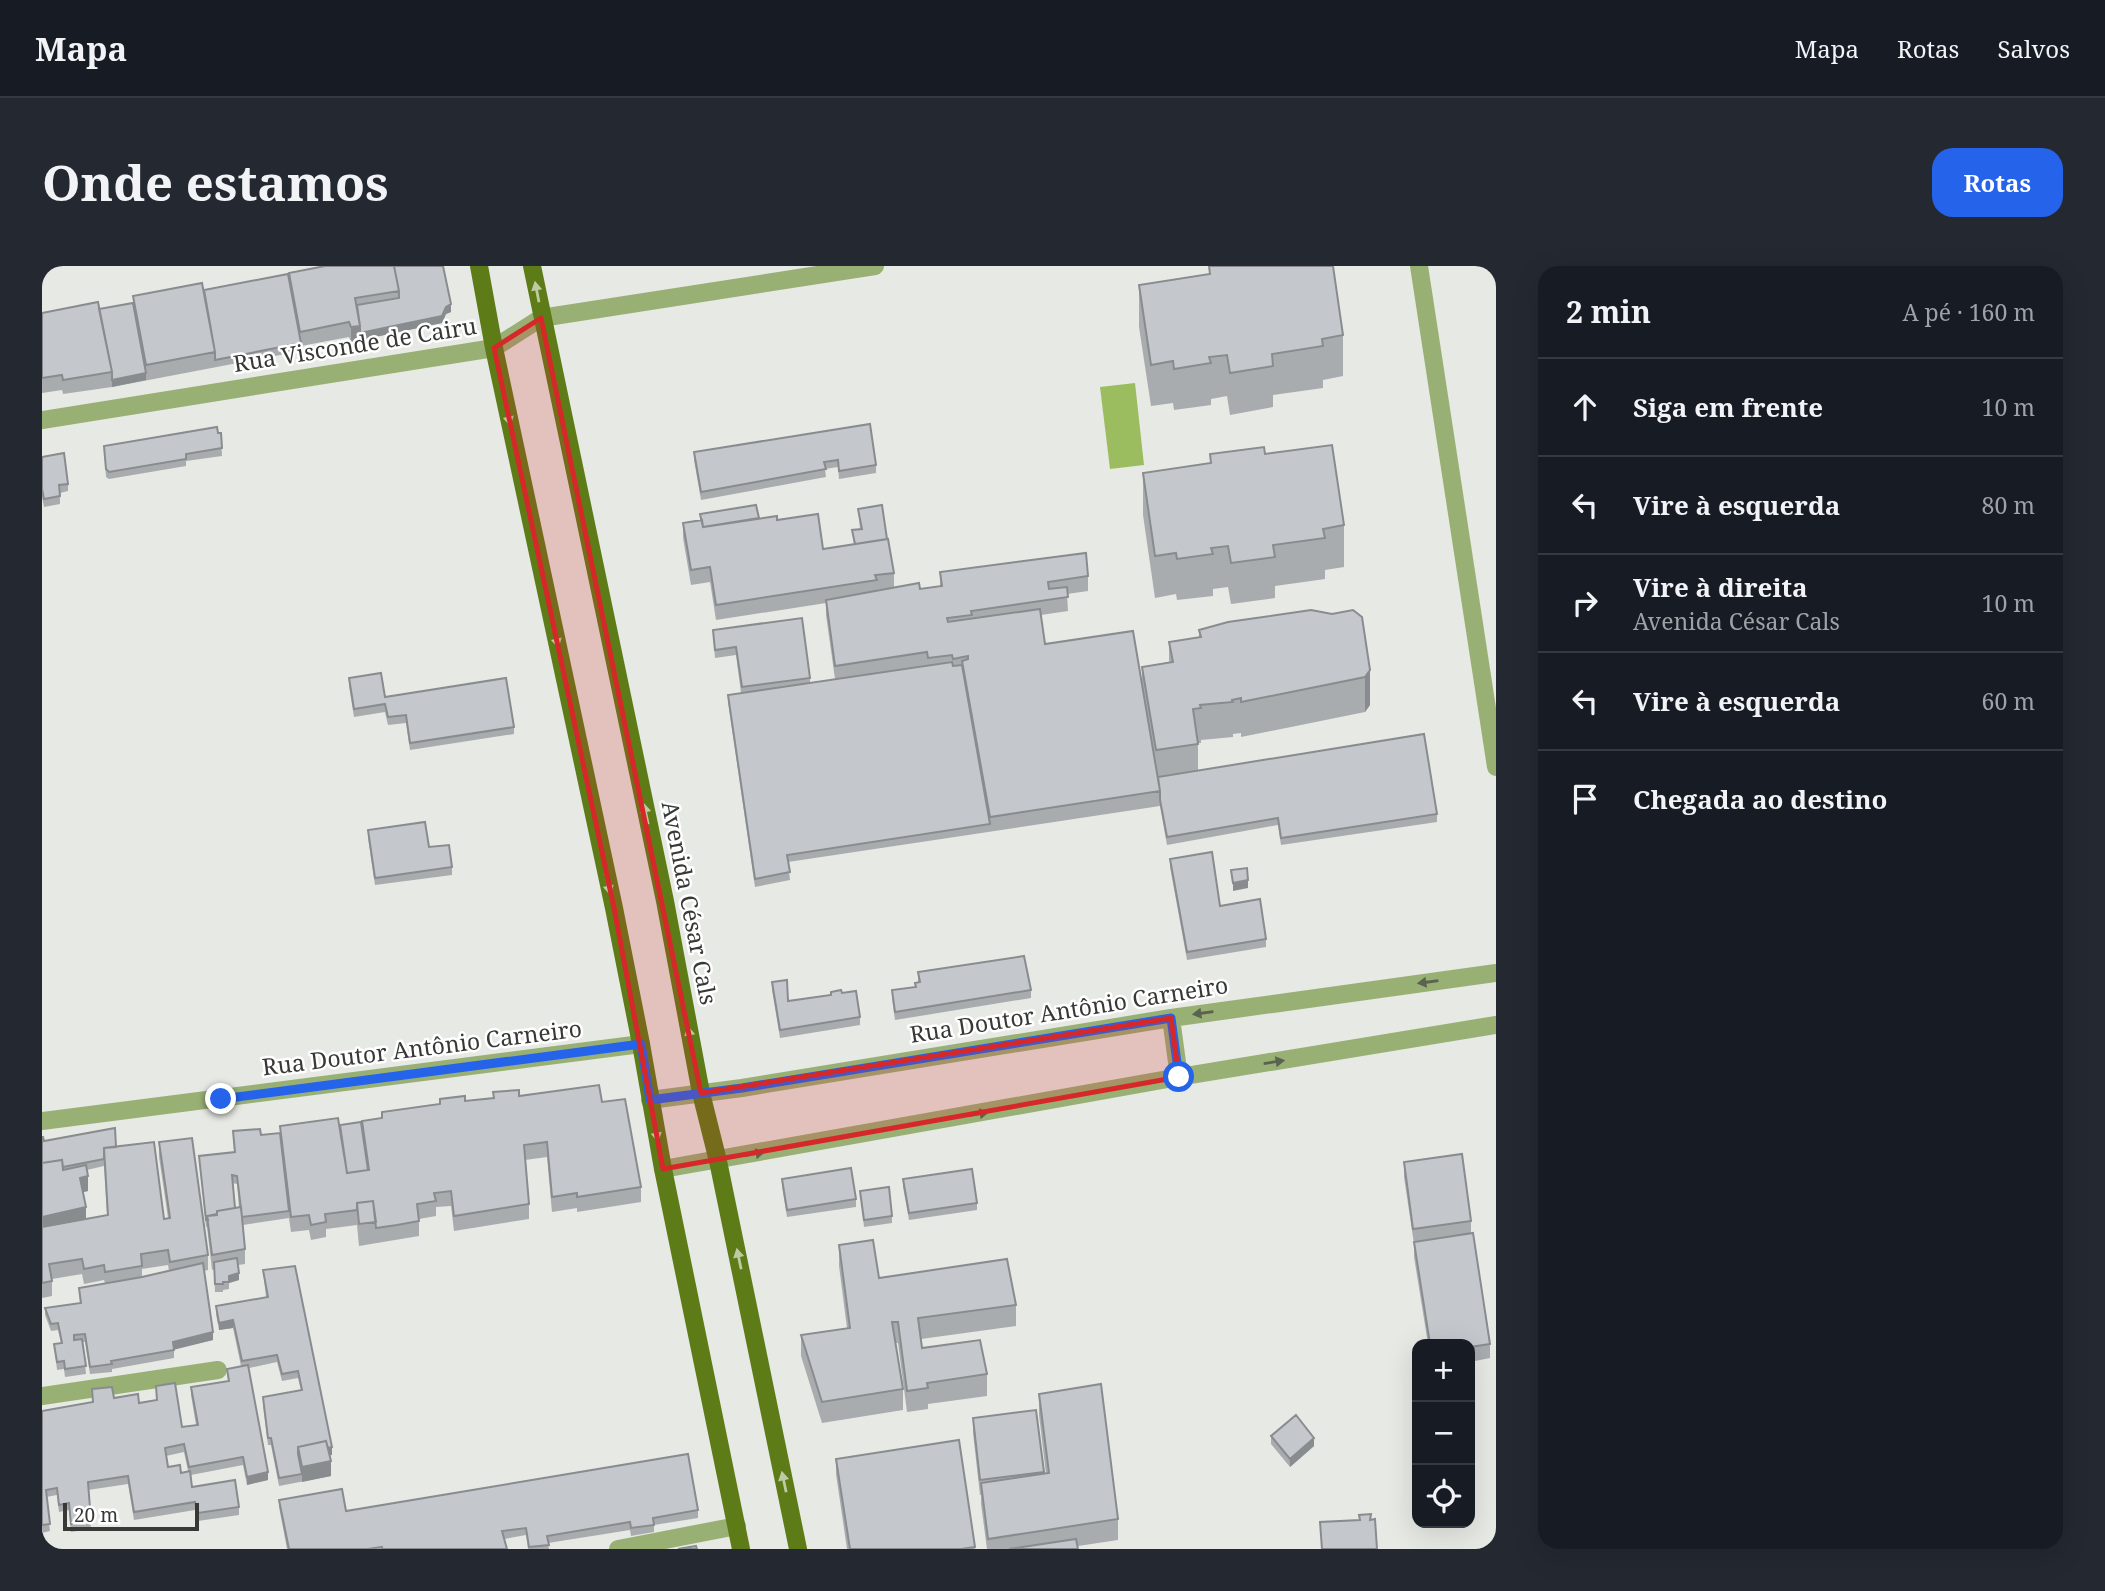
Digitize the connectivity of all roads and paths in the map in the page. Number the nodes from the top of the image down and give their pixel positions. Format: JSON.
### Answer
{"nodes":[{"id":1,"x":479,"y":266,"type":"edge"},
{"id":2,"x":532,"y":266,"type":"edge"},
{"id":3,"x":875,"y":266,"type":"edge"},
{"id":4,"x":1419,"y":266,"type":"edge"},
{"id":5,"x":541,"y":318,"type":"junction"},
{"id":6,"x":494,"y":348,"type":"junction"},
{"id":7,"x":42,"y":419,"type":"edge"},
{"id":8,"x":1496,"y":768,"type":"edge"},
{"id":9,"x":1496,"y":973,"type":"edge"},
{"id":10,"x":1171,"y":1018,"type":"junction"},
{"id":11,"x":1496,"y":1025,"type":"edge"},
{"id":12,"x":641,"y":1044,"type":"junction"},
{"id":13,"x":1179,"y":1077,"type":"junction"},
{"id":14,"x":701,"y":1093,"type":"junction"},
{"id":15,"x":650,"y":1100,"type":"junction"},
{"id":16,"x":42,"y":1121,"type":"edge"},
{"id":17,"x":718,"y":1161,"type":"junction"},
{"id":18,"x":663,"y":1169,"type":"junction"},
{"id":19,"x":218,"y":1370,"type":"dead end"},
{"id":20,"x":42,"y":1396,"type":"edge"},
{"id":21,"x":737,"y":1526,"type":"junction"},
{"id":22,"x":618,"y":1549,"type":"edge"},
{"id":23,"x":741,"y":1549,"type":"edge"},
{"id":24,"x":798,"y":1549,"type":"edge"}],
"edges":[{"from":1,"to":6,"type":"main road"},
{"from":5,"to":2,"type":"main road","name":"Avenida César Cals","one_way":true},
{"from":3,"to":5,"type":"street","name":"Rua Visconde de Cairu"},
{"from":4,"to":8,"type":"street"},
{"from":5,"to":6,"type":"street","name":"Rua Visconde de Cairu"},
{"from":14,"to":5,"type":"main road","name":"Avenida César Cals","one_way":true},
{"from":6,"to":7,"type":"street","name":"Rua Visconde de Cairu"},
{"from":6,"to":12,"type":"main road","one_way":true},
{"from":9,"to":10,"type":"street","name":"Rua Doutor Antônio Carneiro","one_way":true},
{"from":10,"to":13,"type":"street"},
{"from":10,"to":14,"type":"street","name":"Rua Doutor Antônio Carneiro"},
{"from":13,"to":11,"type":"street","one_way":true},
{"from":12,"to":15,"type":"main road"},
{"from":12,"to":16,"type":"street","name":"Rua Doutor Antônio Carneiro"},
{"from":17,"to":13,"type":"street","one_way":true},
{"from":14,"to":15,"type":"street","name":"Rua Doutor Antônio Carneiro"},
{"from":14,"to":17,"type":"main road","name":"Avenida César Cals"},
{"from":15,"to":18,"type":"main road","one_way":true},
{"from":17,"to":18,"type":"street"},
{"from":24,"to":17,"type":"main road","name":"Avenida César Cals","one_way":true},
{"from":18,"to":21,"type":"main road"},
{"from":19,"to":20,"type":"street"},
{"from":21,"to":22,"type":"street"},
{"from":21,"to":23,"type":"main road"}]}
